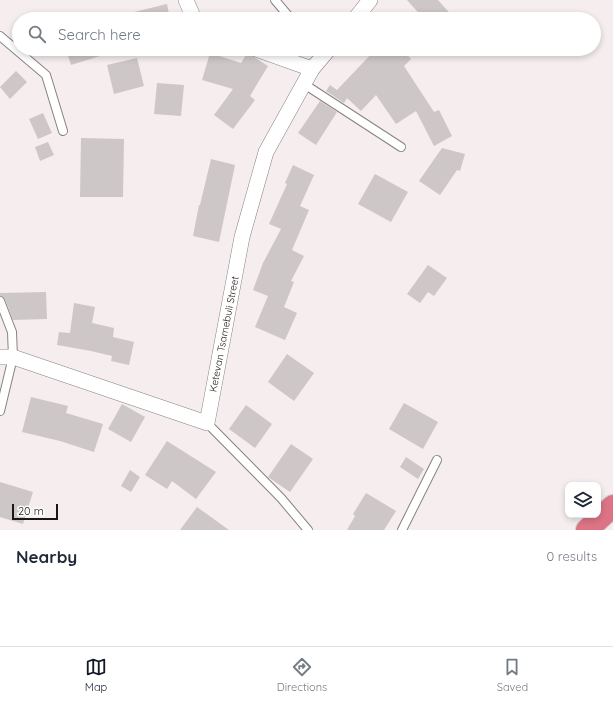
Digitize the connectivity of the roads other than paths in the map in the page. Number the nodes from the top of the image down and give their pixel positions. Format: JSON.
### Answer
{"nodes":[{"id":1,"x":186,"y":0,"type":"edge"},
{"id":2,"x":275,"y":0,"type":"edge"},
{"id":3,"x":370,"y":0,"type":"edge"},
{"id":4,"x":191,"y":12,"type":"edge"},
{"id":5,"x":285,"y":12,"type":"edge"},
{"id":6,"x":360,"y":12,"type":"edge"},
{"id":7,"x":1,"y":40,"type":"edge"},
{"id":8,"x":12,"y":49,"type":"edge"},
{"id":9,"x":22,"y":56,"type":"edge"},
{"id":10,"x":276,"y":56,"type":"edge"},
{"id":11,"x":320,"y":56,"type":"edge"},
{"id":12,"x":312,"y":69,"type":"junction"},
{"id":13,"x":304,"y":84,"type":"junction"},
{"id":14,"x":63,"y":131,"type":"dead end"},
{"id":15,"x":401,"y":147,"type":"dead end"},
{"id":16,"x":0,"y":301,"type":"edge"},
{"id":17,"x":7,"y":357,"type":"edge"},
{"id":18,"x":0,"y":411,"type":"edge"},
{"id":19,"x":207,"y":423,"type":"junction"},
{"id":20,"x":437,"y":460,"type":"dead end"},
{"id":21,"x":613,"y":506,"type":"edge"},
{"id":22,"x":308,"y":530,"type":"edge"},
{"id":23,"x":402,"y":530,"type":"edge"},
{"id":24,"x":587,"y":530,"type":"edge"}],
"edges":[{"from":1,"to":4,"type":"street"},
{"from":2,"to":5,"type":"lane"},
{"from":3,"to":6,"type":"street"},
{"from":7,"to":8,"type":"lane"},
{"from":9,"to":14,"type":"lane"},
{"from":10,"to":12,"type":"street"},
{"from":11,"to":12,"type":"street","name":"Ketevan Tsamebuli Street"},
{"from":12,"to":13,"type":"street","name":"Ketevan Tsamebuli Street"},
{"from":13,"to":15,"type":"lane"},
{"from":13,"to":19,"type":"street","name":"Ketevan Tsamebuli Street"},
{"from":16,"to":17,"type":"lane"},
{"from":17,"to":18,"type":"lane"},
{"from":17,"to":19,"type":"street"},
{"from":19,"to":22,"type":"lane"},
{"from":20,"to":23,"type":"lane"},
{"from":21,"to":24,"type":"highway"}]}
